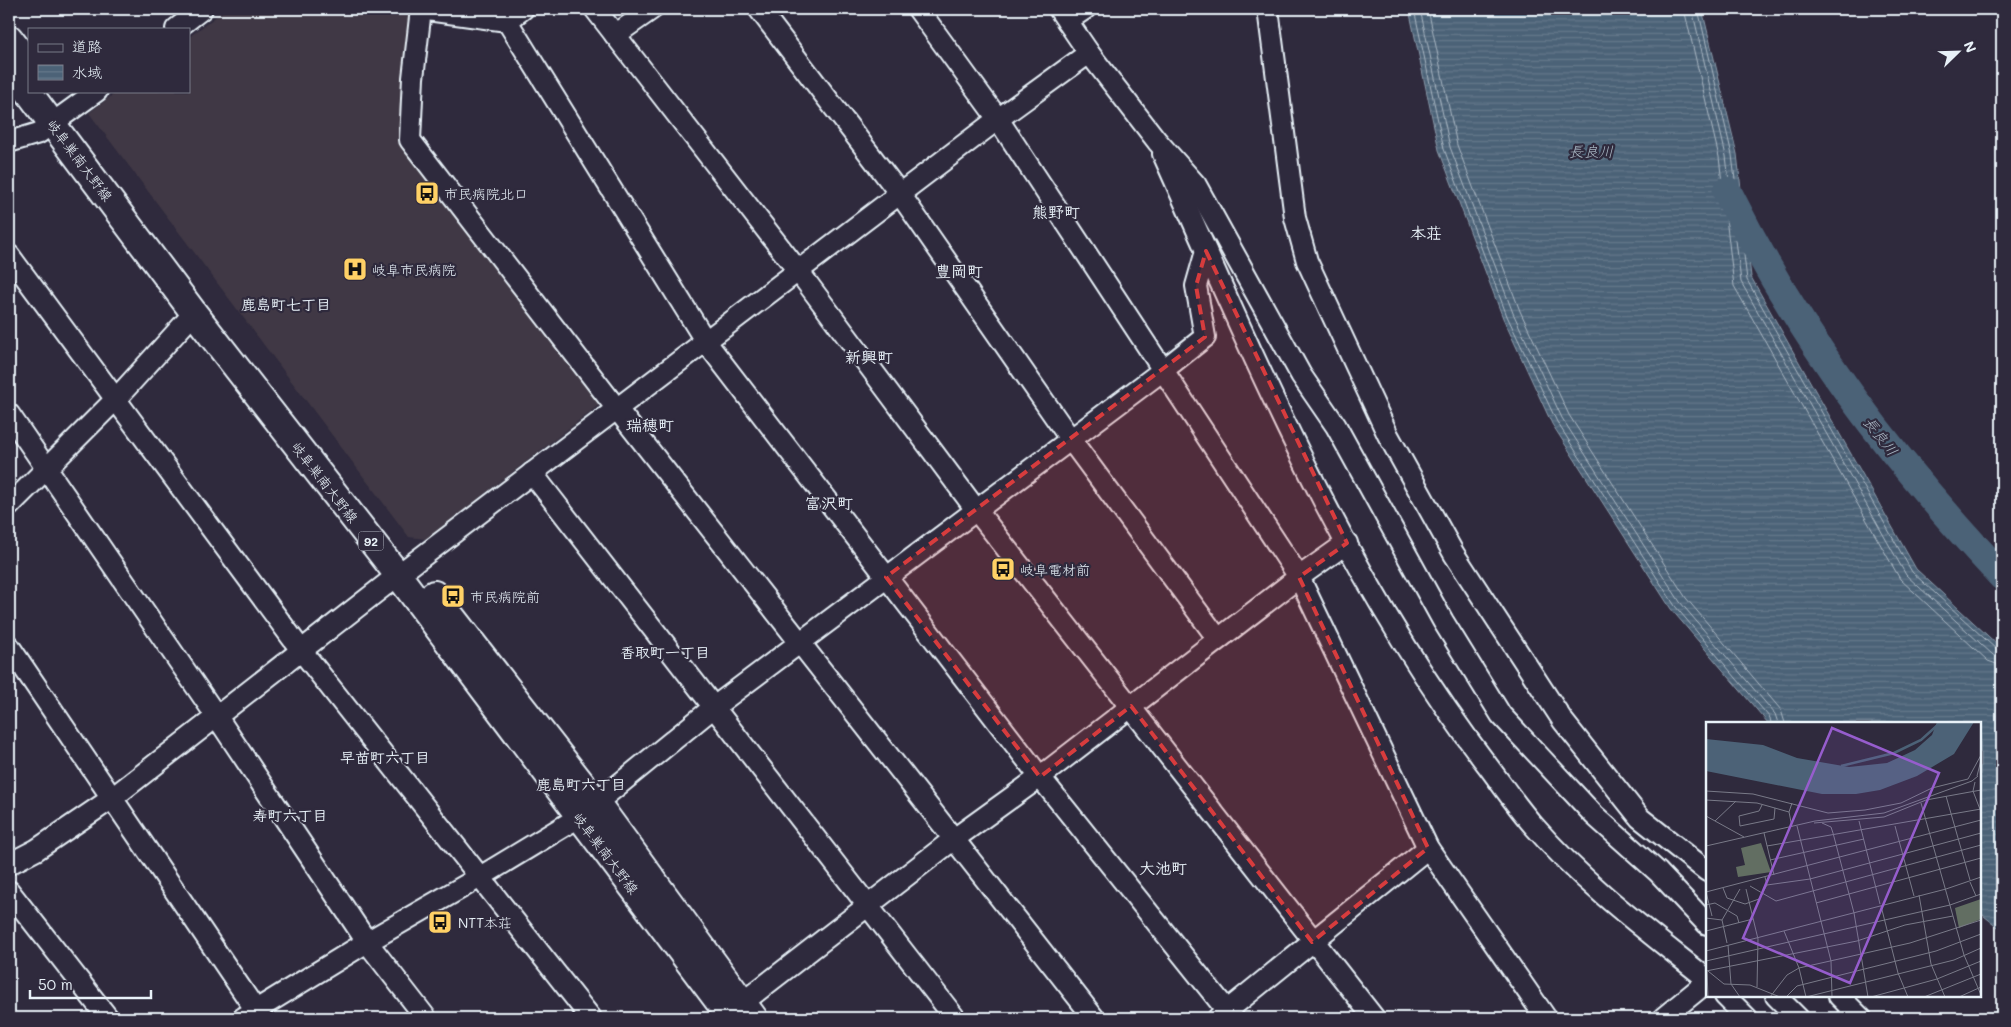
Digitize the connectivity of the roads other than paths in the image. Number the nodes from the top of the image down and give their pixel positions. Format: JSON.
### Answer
{"nodes":[{"id":1,"x":202,"y":9,"type":"edge"},
{"id":2,"x":421,"y":9,"type":"edge"},
{"id":3,"x":523,"y":9,"type":"edge"},
{"id":4,"x":595,"y":9,"type":"edge"},
{"id":5,"x":652,"y":9,"type":"edge"},
{"id":6,"x":759,"y":9,"type":"edge"},
{"id":7,"x":918,"y":9,"type":"edge"},
{"id":8,"x":1085,"y":9,"type":"edge"},
{"id":9,"x":1268,"y":9,"type":"edge"},
{"id":10,"x":1063,"y":15,"type":"edge"},
{"id":11,"x":178,"y":20,"type":"edge"},
{"id":12,"x":507,"y":21,"type":"junction"},
{"id":13,"x":615,"y":35,"type":"junction"},
{"id":14,"x":9,"y":38,"type":"edge"},
{"id":15,"x":1088,"y":53,"type":"junction"},
{"id":16,"x":28,"y":63,"type":"edge"},
{"id":17,"x":9,"y":66,"type":"edge"},
{"id":18,"x":28,"y":86,"type":"edge"},
{"id":19,"x":34,"y":92,"type":"edge"},
{"id":20,"x":50,"y":92,"type":"edge"},
{"id":21,"x":95,"y":92,"type":"edge"},
{"id":22,"x":60,"y":119,"type":"junction"},
{"id":23,"x":998,"y":119,"type":"junction"},
{"id":24,"x":1157,"y":141,"type":"junction"},
{"id":25,"x":9,"y":142,"type":"edge"},
{"id":26,"x":900,"y":194,"type":"junction"},
{"id":27,"x":1206,"y":251,"type":"junction"},
{"id":28,"x":9,"y":254,"type":"edge"},
{"id":29,"x":798,"y":272,"type":"junction"},
{"id":30,"x":194,"y":313,"type":"junction"},
{"id":31,"x":706,"y":342,"type":"junction"},
{"id":32,"x":1162,"y":371,"type":"junction"},
{"id":33,"x":115,"y":400,"type":"junction"},
{"id":34,"x":617,"y":409,"type":"junction"},
{"id":35,"x":9,"y":414,"type":"edge"},
{"id":36,"x":1071,"y":440,"type":"junction"},
{"id":37,"x":47,"y":470,"type":"junction"},
{"id":38,"x":532,"y":473,"type":"junction"},
{"id":39,"x":9,"y":506,"type":"edge"},
{"id":40,"x":977,"y":511,"type":"junction"},
{"id":41,"x":1347,"y":543,"type":"junction"},
{"id":42,"x":405,"y":570,"type":"junction"},
{"id":43,"x":886,"y":577,"type":"junction"},
{"id":44,"x":1299,"y":577,"type":"junction"},
{"id":45,"x":1218,"y":640,"type":"junction"},
{"id":46,"x":801,"y":643,"type":"junction"},
{"id":47,"x":9,"y":646,"type":"edge"},
{"id":48,"x":301,"y":650,"type":"junction"},
{"id":49,"x":1131,"y":706,"type":"junction"},
{"id":50,"x":714,"y":707,"type":"junction"},
{"id":51,"x":217,"y":716,"type":"junction"},
{"id":52,"x":1040,"y":777,"type":"junction"},
{"id":53,"x":112,"y":799,"type":"junction"},
{"id":54,"x":588,"y":810,"type":"junction"},
{"id":55,"x":954,"y":839,"type":"junction"},
{"id":56,"x":1428,"y":848,"type":"junction"},
{"id":57,"x":9,"y":864,"type":"edge"},
{"id":58,"x":1706,"y":870,"type":"edge"},
{"id":59,"x":480,"y":877,"type":"junction"},
{"id":60,"x":9,"y":891,"type":"edge"},
{"id":61,"x":868,"y":907,"type":"junction"},
{"id":62,"x":1706,"y":923,"type":"edge"},
{"id":63,"x":367,"y":942,"type":"junction"},
{"id":64,"x":1312,"y":942,"type":"junction"},
{"id":65,"x":1706,"y":980,"type":"edge"},
{"id":66,"x":1706,"y":982,"type":"edge"},
{"id":67,"x":1726,"y":997,"type":"edge"},
{"id":68,"x":1777,"y":997,"type":"edge"},
{"id":69,"x":1840,"y":997,"type":"edge"},
{"id":70,"x":736,"y":1014,"type":"edge"},
{"id":71,"x":253,"y":1016,"type":"edge"},
{"id":72,"x":1226,"y":1016,"type":"edge"},
{"id":73,"x":108,"y":1018,"type":"edge"},
{"id":74,"x":426,"y":1018,"type":"edge"},
{"id":75,"x":591,"y":1018,"type":"edge"},
{"id":76,"x":955,"y":1018,"type":"edge"},
{"id":77,"x":1094,"y":1018,"type":"edge"},
{"id":78,"x":1374,"y":1018,"type":"edge"},
{"id":79,"x":1546,"y":1018,"type":"edge"},
{"id":80,"x":1663,"y":1018,"type":"edge"},
{"id":81,"x":1747,"y":1018,"type":"edge"},
{"id":82,"x":1798,"y":1018,"type":"edge"},
{"id":83,"x":1861,"y":1018,"type":"edge"}],
"edges":[{"from":1,"to":11,"type":"street"},
{"from":2,"to":12,"type":"street"},
{"from":2,"to":34,"type":"street"},
{"from":3,"to":12,"type":"street"},
{"from":4,"to":13,"type":"street"},
{"from":5,"to":13,"type":"street"},
{"from":6,"to":26,"type":"street"},
{"from":7,"to":23,"type":"street"},
{"from":8,"to":10,"type":"street"},
{"from":9,"to":58,"type":"street"},
{"from":10,"to":15,"type":"street"},
{"from":12,"to":31,"type":"street"},
{"from":13,"to":29,"type":"street"},
{"from":14,"to":16,"type":"main road"},
{"from":15,"to":23,"type":"street"},
{"from":15,"to":24,"type":"street"},
{"from":17,"to":18,"type":"main road","name":"岐阜巣南大野線","number":"92"},
{"from":19,"to":22,"type":"main road","name":"岐阜巣南大野線","number":"92"},
{"from":20,"to":22,"type":"main road","name":"岐阜巣南大野線","number":"92"},
{"from":21,"to":22,"type":"street"},
{"from":22,"to":25,"type":"street"},
{"from":22,"to":30,"type":"main road","name":"岐阜巣南大野線","number":"92"},
{"from":22,"to":42,"type":"main road","name":"岐阜巣南大野線","number":"92"},
{"from":23,"to":26,"type":"street"},
{"from":23,"to":32,"type":"street"},
{"from":24,"to":27,"type":"street"},
{"from":24,"to":62,"type":"street"},
{"from":26,"to":29,"type":"street"},
{"from":26,"to":36,"type":"street"},
{"from":27,"to":32,"type":"street"},
{"from":27,"to":41,"type":"street"},
{"from":28,"to":33,"type":"street"},
{"from":29,"to":31,"type":"street"},
{"from":29,"to":40,"type":"street"},
{"from":30,"to":33,"type":"street"},
{"from":30,"to":42,"type":"main road","name":"岐阜巣南大野線","number":"92"},
{"from":31,"to":34,"type":"street"},
{"from":31,"to":43,"type":"street"},
{"from":32,"to":36,"type":"street"},
{"from":32,"to":44,"type":"street"},
{"from":33,"to":37,"type":"street"},
{"from":33,"to":48,"type":"street"},
{"from":34,"to":38,"type":"street"},
{"from":34,"to":46,"type":"street"},
{"from":35,"to":37,"type":"street"},
{"from":36,"to":40,"type":"street"},
{"from":36,"to":45,"type":"street"},
{"from":37,"to":39,"type":"street"},
{"from":37,"to":51,"type":"street"},
{"from":38,"to":42,"type":"street"},
{"from":38,"to":50,"type":"street"},
{"from":40,"to":43,"type":"street"},
{"from":40,"to":49,"type":"street"},
{"from":41,"to":44,"type":"street"},
{"from":41,"to":65,"type":"street"},
{"from":42,"to":48,"type":"street"},
{"from":42,"to":54,"type":"main road","name":"岐阜巣南大野線","number":"92"},
{"from":43,"to":46,"type":"street"},
{"from":43,"to":52,"type":"street"},
{"from":44,"to":45,"type":"street"},
{"from":44,"to":56,"type":"street"},
{"from":45,"to":49,"type":"street"},
{"from":46,"to":50,"type":"street"},
{"from":46,"to":55,"type":"street"},
{"from":47,"to":53,"type":"street"},
{"from":48,"to":51,"type":"street"},
{"from":48,"to":59,"type":"street"},
{"from":49,"to":52,"type":"street"},
{"from":49,"to":64,"type":"street"},
{"from":50,"to":54,"type":"street"},
{"from":50,"to":61,"type":"street"},
{"from":51,"to":53,"type":"street"},
{"from":51,"to":63,"type":"street"},
{"from":52,"to":55,"type":"street"},
{"from":52,"to":72,"type":"street"},
{"from":53,"to":57,"type":"street"},
{"from":53,"to":71,"type":"street"},
{"from":54,"to":59,"type":"street"},
{"from":54,"to":70,"type":"main road","name":"岐阜巣南大野線","number":"92"},
{"from":55,"to":61,"type":"street"},
{"from":55,"to":77,"type":"street"},
{"from":56,"to":64,"type":"street"},
{"from":56,"to":79,"type":"street"},
{"from":59,"to":63,"type":"street"},
{"from":59,"to":75,"type":"street"},
{"from":60,"to":73,"type":"street"},
{"from":61,"to":70,"type":"street"},
{"from":61,"to":76,"type":"street"},
{"from":63,"to":71,"type":"street"},
{"from":63,"to":74,"type":"street"},
{"from":64,"to":72,"type":"street"},
{"from":64,"to":78,"type":"street"},
{"from":66,"to":80,"type":"street"},
{"from":67,"to":81,"type":"street"},
{"from":68,"to":82,"type":"street"},
{"from":69,"to":83,"type":"street"}]}
